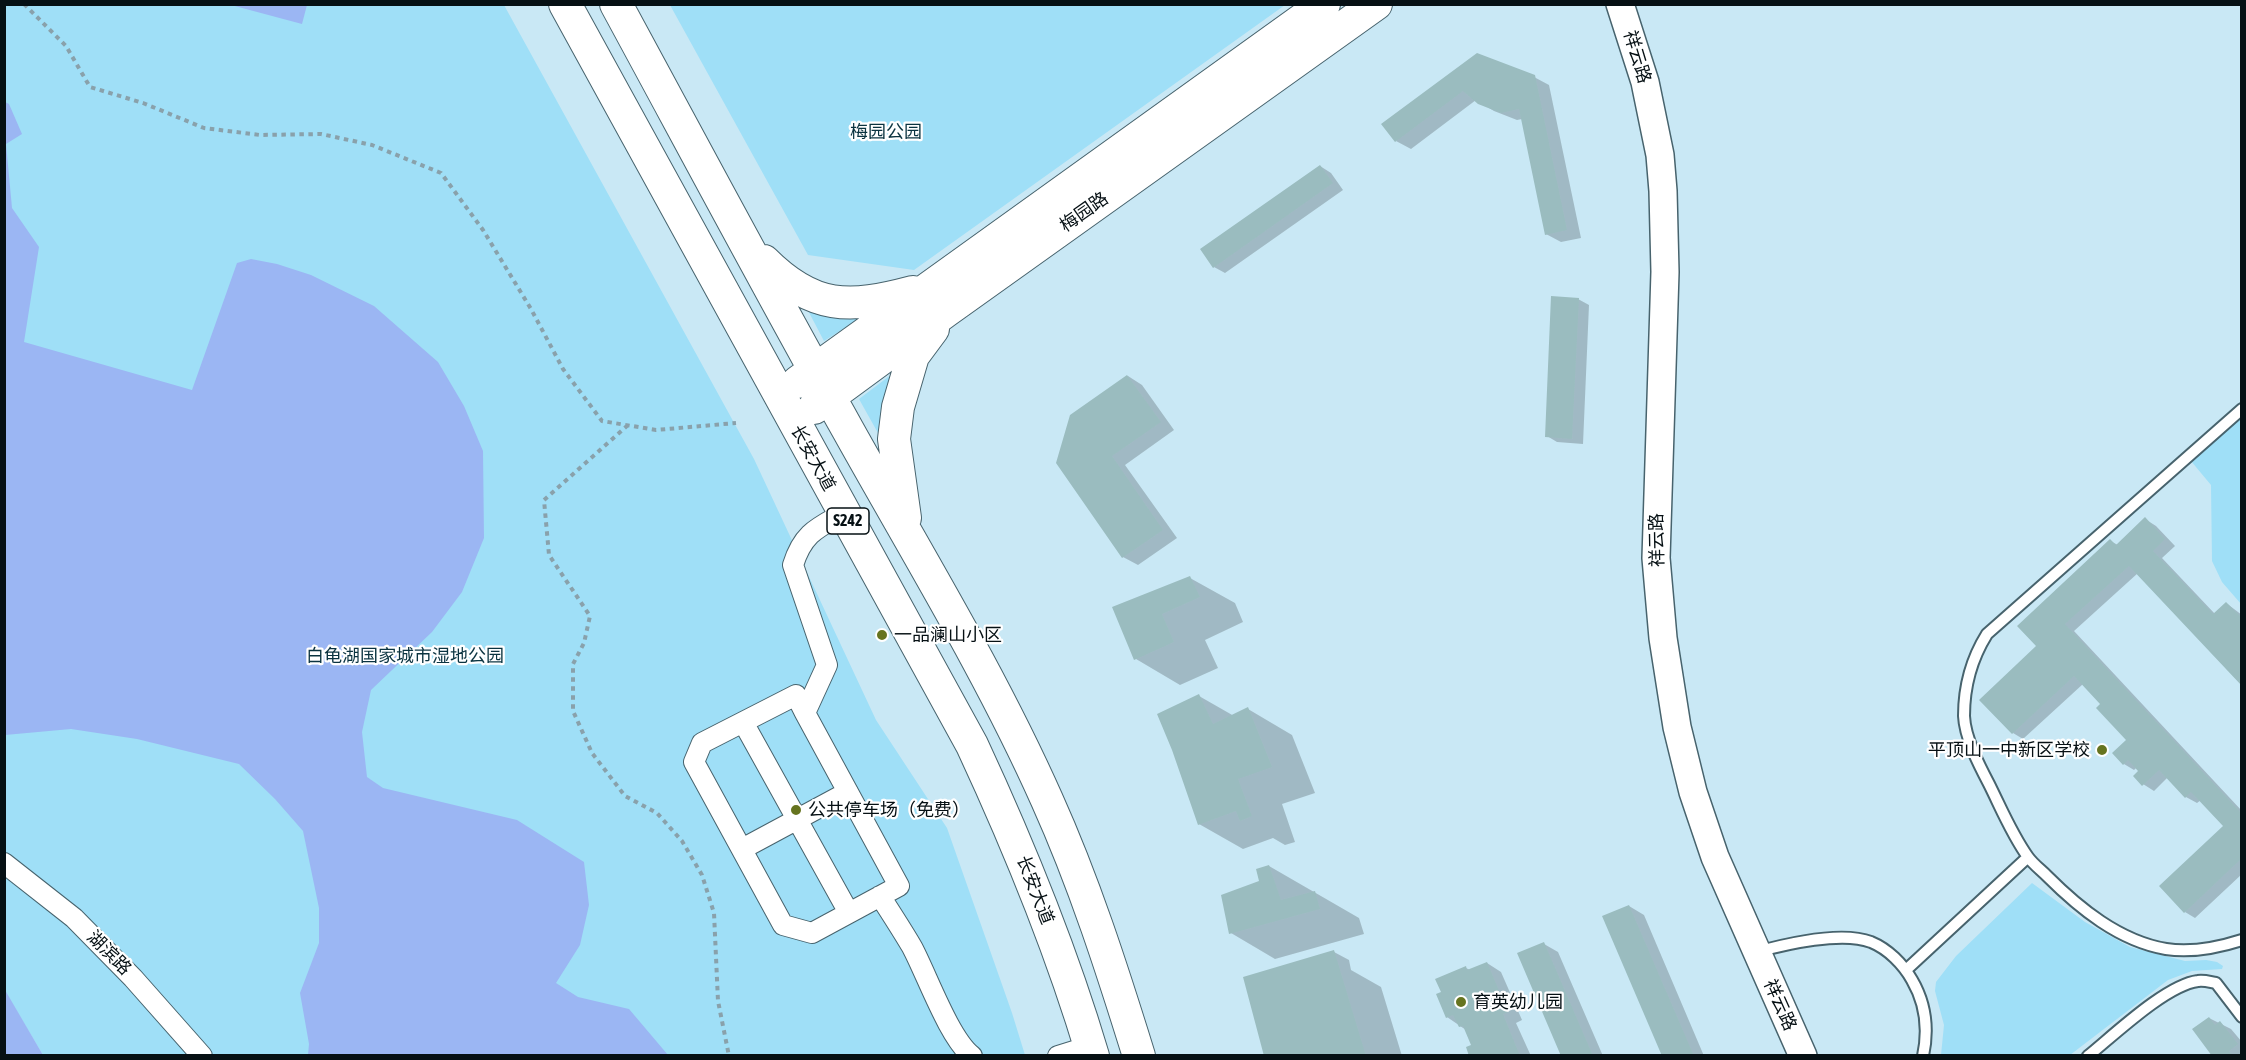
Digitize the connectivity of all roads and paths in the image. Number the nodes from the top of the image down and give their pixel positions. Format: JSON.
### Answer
{"nodes":[{"id":1,"x":24,"y":4,"type":"edge"},
{"id":2,"x":565,"y":4,"type":"edge"},
{"id":3,"x":616,"y":4,"type":"edge"},
{"id":4,"x":1323,"y":4,"type":"edge"},
{"id":5,"x":1376,"y":4,"type":"edge"},
{"id":6,"x":1606,"y":4,"type":"edge"},
{"id":7,"x":1620,"y":4,"type":"edge"},
{"id":8,"x":1633,"y":4,"type":"edge"},
{"id":9,"x":1633,"y":43,"type":"junction"},
{"id":10,"x":746,"y":243,"type":"junction"},
{"id":11,"x":937,"y":299,"type":"junction"},
{"id":12,"x":815,"y":370,"type":"junction"},
{"id":13,"x":829,"y":397,"type":"junction"},
{"id":14,"x":786,"y":409,"type":"junction"},
{"id":15,"x":2241,"y":409,"type":"edge"},
{"id":16,"x":736,"y":423,"type":"dead end"},
{"id":17,"x":628,"y":425,"type":"junction"},
{"id":18,"x":844,"y":513,"type":"junction"},
{"id":19,"x":908,"y":534,"type":"junction"},
{"id":20,"x":805,"y":713,"type":"junction"},
{"id":21,"x":743,"y":722,"type":"junction"},
{"id":22,"x":848,"y":792,"type":"junction"},
{"id":23,"x":798,"y":819,"type":"junction"},
{"id":24,"x":742,"y":849,"type":"junction"},
{"id":25,"x":2028,"y":857,"type":"junction"},
{"id":26,"x":4,"y":863,"type":"edge"},
{"id":27,"x":880,"y":896,"type":"junction"},
{"id":28,"x":849,"y":913,"type":"junction"},
{"id":29,"x":2241,"y":939,"type":"edge"},
{"id":30,"x":1756,"y":952,"type":"junction"},
{"id":31,"x":1906,"y":970,"type":"junction"},
{"id":32,"x":2241,"y":1017,"type":"edge"},
{"id":33,"x":1092,"y":1051,"type":"edge"},
{"id":34,"x":202,"y":1056,"type":"edge"},
{"id":35,"x":729,"y":1056,"type":"edge"},
{"id":36,"x":972,"y":1056,"type":"edge"},
{"id":37,"x":1058,"y":1056,"type":"edge"},
{"id":38,"x":1139,"y":1056,"type":"edge"},
{"id":39,"x":1803,"y":1056,"type":"edge"},
{"id":40,"x":1923,"y":1056,"type":"edge"},
{"id":41,"x":2088,"y":1056,"type":"edge"}],
"edges":[{"from":1,"to":17,"type":"path"},
{"from":2,"to":14,"type":"main road","name":"长安大道","number":"S242"},
{"from":3,"to":10,"type":"main road","number":"S242"},
{"from":4,"to":11,"type":"main road","name":"梅园路"},
{"from":5,"to":11,"type":"main road","name":"梅园路"},
{"from":6,"to":9,"type":"main road"},
{"from":7,"to":9,"type":"main road","name":"祥云路"},
{"from":8,"to":9,"type":"main road"},
{"from":9,"to":30,"type":"main road","name":"祥云路"},
{"from":10,"to":11,"type":"main road"},
{"from":10,"to":12,"type":"main road","number":"S242"},
{"from":11,"to":12,"type":"main road","name":"梅园路"},
{"from":11,"to":13,"type":"main road","name":"梅园路"},
{"from":11,"to":19,"type":"main road"},
{"from":12,"to":13,"type":"main road","number":"S242"},
{"from":12,"to":14,"type":"main road","name":"梅园路"},
{"from":13,"to":14,"type":"main road","name":"梅园路"},
{"from":13,"to":19,"type":"main road","number":"S242"},
{"from":14,"to":18,"type":"main road","name":"长安大道","number":"S242"},
{"from":15,"to":25,"type":"lane"},
{"from":16,"to":17,"type":"path"},
{"from":17,"to":35,"type":"path"},
{"from":18,"to":20,"type":"street"},
{"from":18,"to":33,"type":"main road","name":"长安大道","number":"S242"},
{"from":19,"to":38,"type":"main road","number":"S242"},
{"from":20,"to":21,"type":"street"},
{"from":20,"to":22,"type":"street"},
{"from":21,"to":23,"type":"street"},
{"from":21,"to":24,"type":"street"},
{"from":22,"to":23,"type":"street"},
{"from":22,"to":27,"type":"street"},
{"from":23,"to":24,"type":"street"},
{"from":23,"to":28,"type":"street"},
{"from":24,"to":28,"type":"street"},
{"from":25,"to":29,"type":"lane"},
{"from":25,"to":31,"type":"lane"},
{"from":26,"to":34,"type":"street","name":"湖滨路"},
{"from":27,"to":28,"type":"street"},
{"from":27,"to":36,"type":"street"},
{"from":30,"to":31,"type":"lane"},
{"from":30,"to":39,"type":"main road","name":"祥云路"},
{"from":31,"to":40,"type":"lane"},
{"from":32,"to":41,"type":"lane"},
{"from":33,"to":37,"type":"street"}]}
